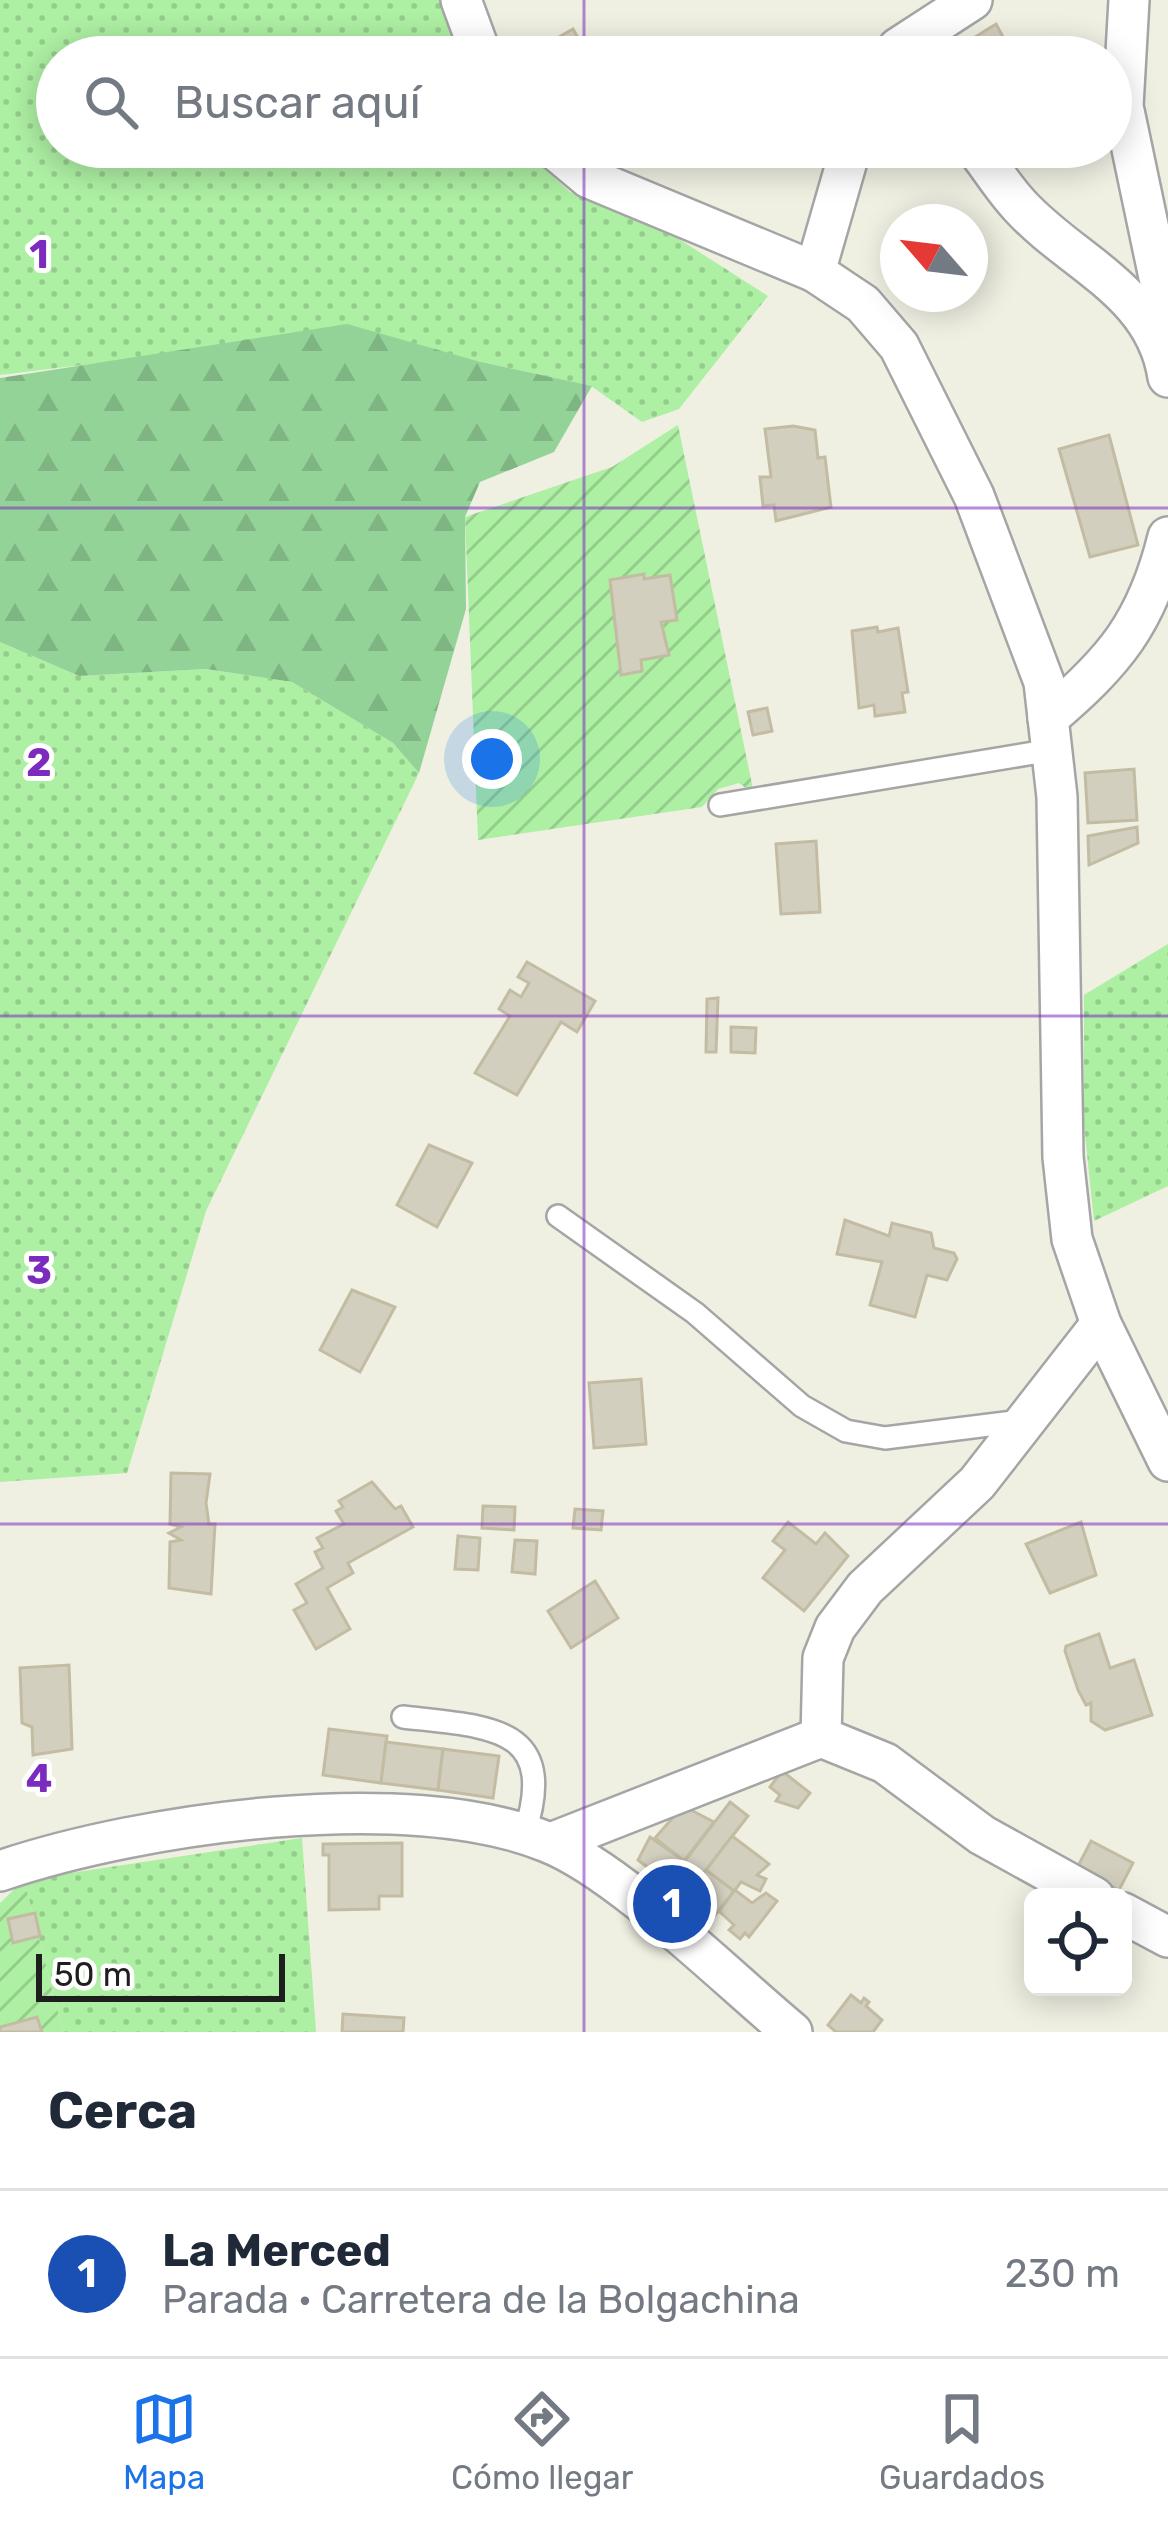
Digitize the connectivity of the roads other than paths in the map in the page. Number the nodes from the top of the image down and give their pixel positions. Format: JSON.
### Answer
{"nodes":[{"id":1,"x":461,"y":0,"type":"edge"},
{"id":2,"x":972,"y":0,"type":"edge"},
{"id":3,"x":1129,"y":0,"type":"edge"},
{"id":4,"x":474,"y":36,"type":"edge"},
{"id":5,"x":923,"y":36,"type":"edge"},
{"id":6,"x":1127,"y":36,"type":"edge"},
{"id":7,"x":1132,"y":149,"type":"edge"},
{"id":8,"x":577,"y":168,"type":"edge"},
{"id":9,"x":845,"y":168,"type":"edge"},
{"id":10,"x":991,"y":168,"type":"edge"},
{"id":11,"x":815,"y":272,"type":"junction"},
{"id":12,"x":1166,"y":363,"type":"edge"},
{"id":13,"x":1168,"y":537,"type":"edge"},
{"id":14,"x":1151,"y":640,"type":"edge"},
{"id":15,"x":1050,"y":734,"type":"junction"},
{"id":16,"x":720,"y":805,"type":"dead end"},
{"id":17,"x":558,"y":1216,"type":"dead end"},
{"id":18,"x":1101,"y":1324,"type":"junction"},
{"id":19,"x":1022,"y":1421,"type":"junction"},
{"id":20,"x":1168,"y":1461,"type":"edge"},
{"id":21,"x":403,"y":1717,"type":"dead end"},
{"id":22,"x":821,"y":1737,"type":"junction"},
{"id":23,"x":538,"y":1839,"type":"junction"},
{"id":24,"x":0,"y":1871,"type":"edge"},
{"id":25,"x":1078,"y":1888,"type":"edge"},
{"id":26,"x":1132,"y":1917,"type":"edge"},
{"id":27,"x":1168,"y":1937,"type":"edge"},
{"id":28,"x":792,"y":2032,"type":"edge"}],
"edges":[{"from":1,"to":4,"type":"street"},
{"from":2,"to":5,"type":"street"},
{"from":3,"to":6,"type":"street"},
{"from":7,"to":12,"type":"street"},
{"from":8,"to":11,"type":"street"},
{"from":9,"to":11,"type":"street"},
{"from":10,"to":12,"type":"street"},
{"from":11,"to":15,"type":"street"},
{"from":13,"to":14,"type":"street"},
{"from":14,"to":15,"type":"street"},
{"from":15,"to":16,"type":"lane"},
{"from":15,"to":18,"type":"street"},
{"from":17,"to":19,"type":"lane"},
{"from":18,"to":19,"type":"street"},
{"from":18,"to":20,"type":"street"},
{"from":19,"to":22,"type":"street"},
{"from":21,"to":23,"type":"lane"},
{"from":22,"to":23,"type":"street"},
{"from":22,"to":25,"type":"street"},
{"from":23,"to":24,"type":"street"},
{"from":23,"to":28,"type":"street"},
{"from":26,"to":27,"type":"street"}]}
